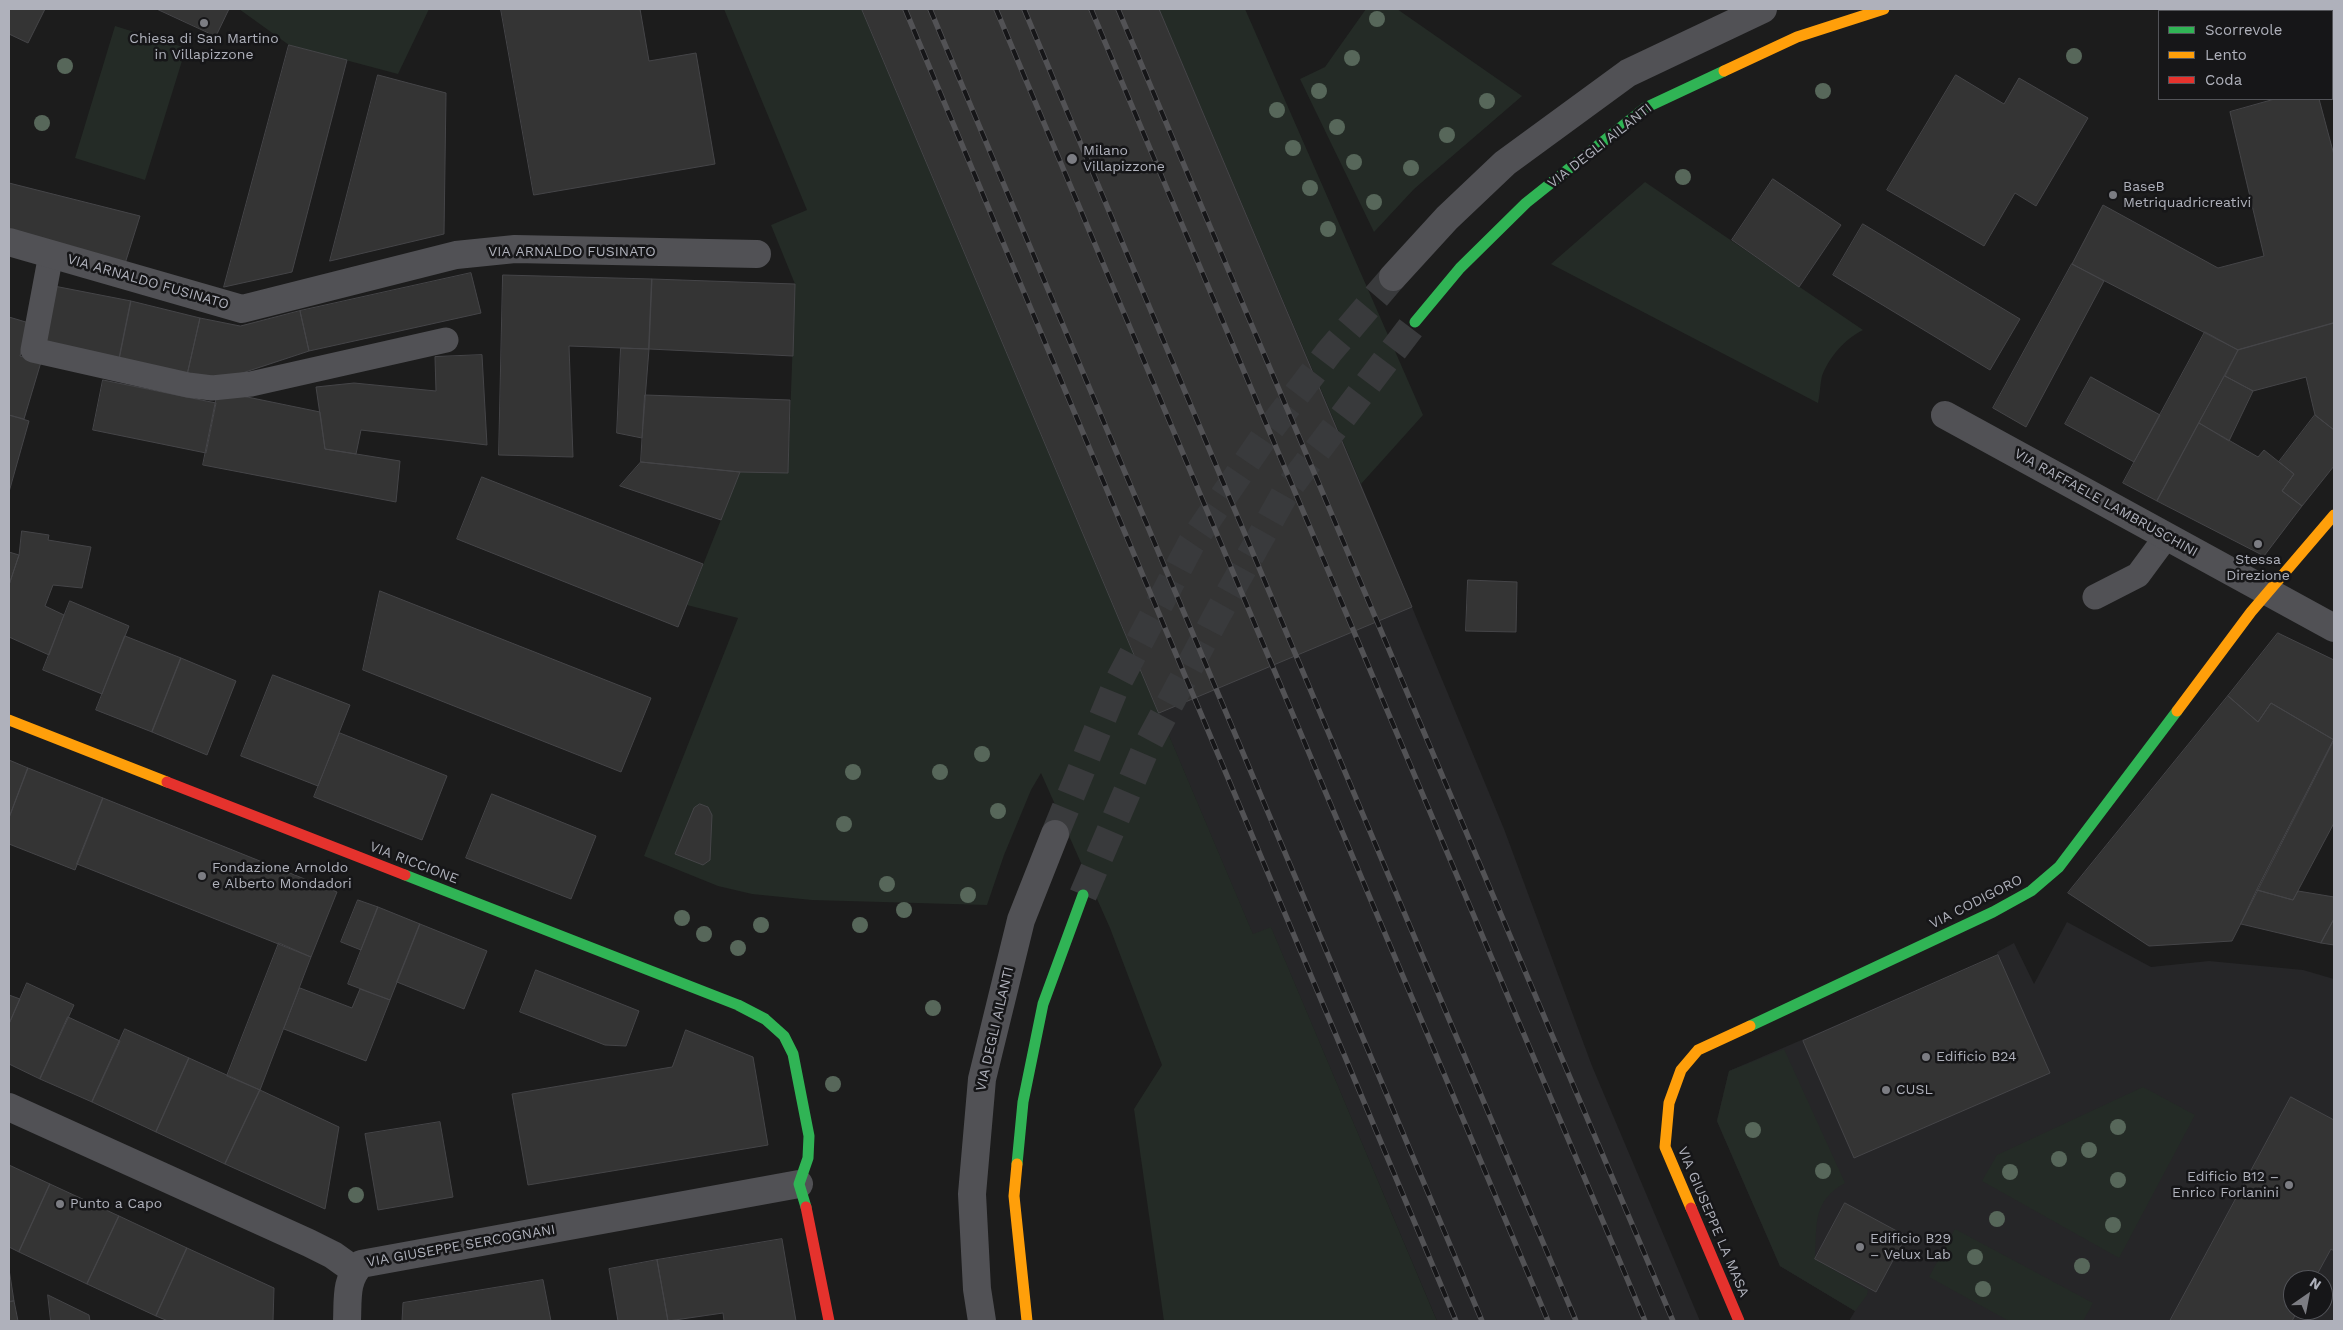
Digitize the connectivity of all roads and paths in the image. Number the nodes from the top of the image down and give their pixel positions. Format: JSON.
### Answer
{"nodes":[{"id":1,"x":1763,"y":9,"type":"edge"},
{"id":2,"x":1884,"y":9,"type":"edge"},
{"id":3,"x":2333,"y":26,"type":"edge"},
{"id":4,"x":2334,"y":32,"type":"edge"},
{"id":5,"x":9,"y":242,"type":"edge"},
{"id":6,"x":51,"y":254,"type":"junction"},
{"id":7,"x":757,"y":254,"type":"dead end"},
{"id":8,"x":1394,"y":277,"type":"tunnel mouth"},
{"id":9,"x":1415,"y":322,"type":"tunnel mouth"},
{"id":10,"x":446,"y":340,"type":"dead end"},
{"id":11,"x":1945,"y":415,"type":"dead end"},
{"id":12,"x":2334,"y":515,"type":"edge"},
{"id":13,"x":2166,"y":537,"type":"junction"},
{"id":14,"x":2267,"y":592,"type":"junction"},
{"id":15,"x":2095,"y":597,"type":"dead end"},
{"id":16,"x":2334,"y":628,"type":"edge"},
{"id":17,"x":9,"y":720,"type":"edge"},
{"id":18,"x":1056,"y":834,"type":"tunnel mouth"},
{"id":19,"x":1083,"y":895,"type":"tunnel mouth"},
{"id":20,"x":1669,"y":1103,"type":"joint"},
{"id":21,"x":9,"y":1107,"type":"edge"},
{"id":22,"x":799,"y":1184,"type":"junction"},
{"id":23,"x":354,"y":1270,"type":"junction"},
{"id":24,"x":347,"y":1321,"type":"edge"},
{"id":25,"x":829,"y":1321,"type":"edge"},
{"id":26,"x":982,"y":1321,"type":"edge"},
{"id":27,"x":1027,"y":1321,"type":"edge"},
{"id":28,"x":1740,"y":1321,"type":"edge"}],
"edges":[{"from":1,"to":8,"type":"street"},
{"from":2,"to":9,"type":"street","name":"VIA DEGLI AILANTI"},
{"from":3,"to":4,"type":"street"},
{"from":5,"to":6,"type":"street"},
{"from":6,"to":7,"type":"street","name":"VIA ARNALDO FUSINATO"},
{"from":6,"to":10,"type":"lane","name":"VIA ARNALDO FUSINATO"},
{"from":11,"to":13,"type":"street","name":"VIA RAFFAELE LAMBRUSCHINI"},
{"from":12,"to":14,"type":"street"},
{"from":13,"to":14,"type":"street","name":"VIA RAFFAELE LAMBRUSCHINI"},
{"from":13,"to":15,"type":"lane"},
{"from":14,"to":16,"type":"street","name":"VIA RAFFAELE LAMBRUSCHINI"},
{"from":14,"to":20,"type":"street","name":"VIA CODIGORO"},
{"from":17,"to":22,"type":"street","name":"VIA RICCIONE"},
{"from":18,"to":26,"type":"street","name":"VIA DEGLI AILANTI"},
{"from":19,"to":27,"type":"street"},
{"from":20,"to":28,"type":"street","name":"VIA GIUSEPPE LA MASA"},
{"from":21,"to":23,"type":"street","name":"VIA GIUSEPPE SERCOGNANI"},
{"from":22,"to":23,"type":"street","name":"VIA GIUSEPPE SERCOGNANI"},
{"from":22,"to":25,"type":"street"},
{"from":23,"to":24,"type":"street"}]}
